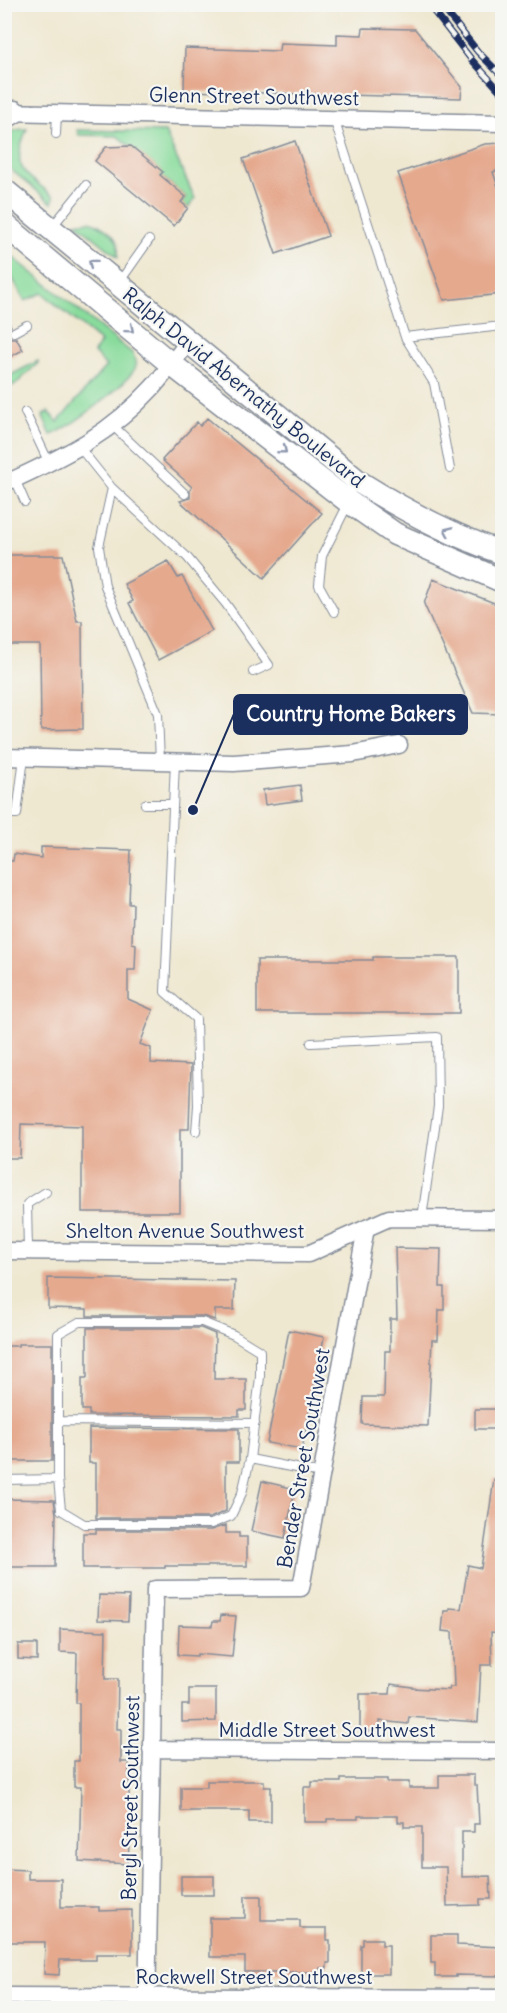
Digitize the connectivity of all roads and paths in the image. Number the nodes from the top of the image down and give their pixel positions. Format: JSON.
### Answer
{"nodes":[{"id":1,"x":57,"y":113,"type":"junction"},
{"id":2,"x":8,"y":114,"type":"edge"},
{"id":3,"x":333,"y":119,"type":"junction"},
{"id":4,"x":502,"y":123,"type":"edge"},
{"id":5,"x":56,"y":134,"type":"dead end"},
{"id":6,"x":86,"y":185,"type":"dead end"},
{"id":7,"x":4,"y":190,"type":"edge"},
{"id":8,"x":4,"y":224,"type":"edge"},
{"id":9,"x":51,"y":229,"type":"junction"},
{"id":10,"x":149,"y":240,"type":"dead end"},
{"id":11,"x":118,"y":285,"type":"junction"},
{"id":12,"x":27,"y":325,"type":"dead end"},
{"id":13,"x":502,"y":326,"type":"edge"},
{"id":14,"x":14,"y":332,"type":"dead end"},
{"id":15,"x":405,"y":337,"type":"junction"},
{"id":16,"x":189,"y":341,"type":"junction"},
{"id":17,"x":171,"y":364,"type":"junction"},
{"id":18,"x":25,"y":412,"type":"dead end"},
{"id":19,"x":112,"y":425,"type":"junction"},
{"id":20,"x":80,"y":448,"type":"junction"},
{"id":21,"x":49,"y":463,"type":"junction"},
{"id":22,"x":450,"y":469,"type":"dead end"},
{"id":23,"x":10,"y":480,"type":"edge"},
{"id":24,"x":359,"y":482,"type":"junction"},
{"id":25,"x":112,"y":488,"type":"junction"},
{"id":26,"x":185,"y":494,"type":"dead end"},
{"id":27,"x":25,"y":502,"type":"dead end"},
{"id":28,"x":349,"y":502,"type":"junction"},
{"id":29,"x":502,"y":553,"type":"edge"},
{"id":30,"x":502,"y":581,"type":"edge"},
{"id":31,"x":333,"y":612,"type":"dead end"},
{"id":32,"x":253,"y":672,"type":"dead end"},
{"id":33,"x":399,"y":745,"type":"dead end"},
{"id":34,"x":4,"y":757,"type":"edge"},
{"id":35,"x":24,"y":758,"type":"junction"},
{"id":36,"x":167,"y":762,"type":"junction"},
{"id":37,"x":146,"y":804,"type":"dead end"},
{"id":38,"x":173,"y":804,"type":"junction"},
{"id":39,"x":4,"y":814,"type":"edge"},
{"id":40,"x":311,"y":1043,"type":"dead end"},
{"id":41,"x":196,"y":1131,"type":"dead end"},
{"id":42,"x":46,"y":1192,"type":"dead end"},
{"id":43,"x":422,"y":1218,"type":"junction"},
{"id":44,"x":502,"y":1219,"type":"edge"},
{"id":45,"x":366,"y":1228,"type":"junction"},
{"id":46,"x":4,"y":1251,"type":"edge"},
{"id":47,"x":28,"y":1251,"type":"junction"},
{"id":48,"x":58,"y":1421,"type":"junction"},
{"id":49,"x":255,"y":1423,"type":"junction"},
{"id":50,"x":250,"y":1459,"type":"junction"},
{"id":51,"x":321,"y":1473,"type":"junction"},
{"id":52,"x":58,"y":1479,"type":"junction"},
{"id":53,"x":4,"y":1480,"type":"edge"},
{"id":54,"x":155,"y":1589,"type":"joint"},
{"id":55,"x":152,"y":1749,"type":"junction"},
{"id":56,"x":502,"y":1751,"type":"edge"},
{"id":57,"x":4,"y":1996,"type":"edge"},
{"id":58,"x":502,"y":1998,"type":"edge"},
{"id":59,"x":147,"y":2003,"type":"edge"},
{"id":60,"x":409,"y":2003,"type":"edge"}],
"edges":[{"from":1,"to":2,"type":"street","name":"Glenn Street Southwest"},
{"from":1,"to":3,"type":"street","name":"Glenn Street Southwest"},
{"from":1,"to":5,"type":"lane"},
{"from":3,"to":4,"type":"street","name":"Glenn Street Southwest"},
{"from":3,"to":15,"type":"lane"},
{"from":6,"to":9,"type":"lane"},
{"from":7,"to":9,"type":"main road","name":"Ralph David Abernathy Boulevard"},
{"from":8,"to":17,"type":"main road","name":"Ralph David Abernathy Boulevard","one_way":true},
{"from":11,"to":9,"type":"main road","name":"Ralph David Abernathy Boulevard","one_way":true},
{"from":10,"to":11,"type":"lane"},
{"from":11,"to":16,"type":"main road","name":"Ralph David Abernathy Boulevard"},
{"from":12,"to":14,"type":"lane"},
{"from":13,"to":15,"type":"lane"},
{"from":15,"to":22,"type":"lane"},
{"from":16,"to":17,"type":"street"},
{"from":16,"to":24,"type":"main road","name":"Ralph David Abernathy Boulevard"},
{"from":17,"to":19,"type":"street"},
{"from":17,"to":28,"type":"main road","name":"Ralph David Abernathy Boulevard","one_way":true},
{"from":18,"to":21,"type":"lane"},
{"from":19,"to":20,"type":"street"},
{"from":19,"to":26,"type":"lane"},
{"from":20,"to":21,"type":"street"},
{"from":20,"to":25,"type":"lane"},
{"from":21,"to":23,"type":"street"},
{"from":23,"to":27,"type":"lane"},
{"from":24,"to":28,"type":"lane"},
{"from":29,"to":24,"type":"main road","name":"Ralph David Abernathy Boulevard","one_way":true},
{"from":25,"to":32,"type":"lane"},
{"from":25,"to":36,"type":"lane"},
{"from":28,"to":30,"type":"main road","name":"Ralph David Abernathy Boulevard"},
{"from":28,"to":31,"type":"lane"},
{"from":33,"to":36,"type":"street"},
{"from":34,"to":35,"type":"street"},
{"from":35,"to":36,"type":"street"},
{"from":35,"to":39,"type":"lane"},
{"from":36,"to":38,"type":"lane"},
{"from":37,"to":38,"type":"lane"},
{"from":38,"to":41,"type":"lane"},
{"from":40,"to":43,"type":"lane"},
{"from":42,"to":47,"type":"lane"},
{"from":43,"to":44,"type":"street","name":"Shelton Avenue Southwest"},
{"from":43,"to":45,"type":"street","name":"Shelton Avenue Southwest"},
{"from":45,"to":47,"type":"street","name":"Shelton Avenue Southwest"},
{"from":45,"to":51,"type":"street","name":"Bender Street Southwest"},
{"from":46,"to":47,"type":"street","name":"Shelton Avenue Southwest"},
{"from":48,"to":49,"type":"lane"},
{"from":48,"to":49,"type":"lane"},
{"from":48,"to":52,"type":"lane"},
{"from":49,"to":50,"type":"lane"},
{"from":50,"to":51,"type":"lane"},
{"from":50,"to":52,"type":"lane"},
{"from":51,"to":54,"type":"street","name":"Bender Street Southwest"},
{"from":52,"to":53,"type":"lane"},
{"from":54,"to":55,"type":"street","name":"Beryl Street Southwest"},
{"from":55,"to":56,"type":"street","name":"Middle Street Southwest"},
{"from":55,"to":59,"type":"street","name":"Beryl Street Southwest"},
{"from":57,"to":59,"type":"street","name":"Rockwell Street Southwest"},
{"from":58,"to":60,"type":"street","name":"Rockwell Street Southwest"},
{"from":59,"to":60,"type":"street","name":"Rockwell Street Southwest"}]}
